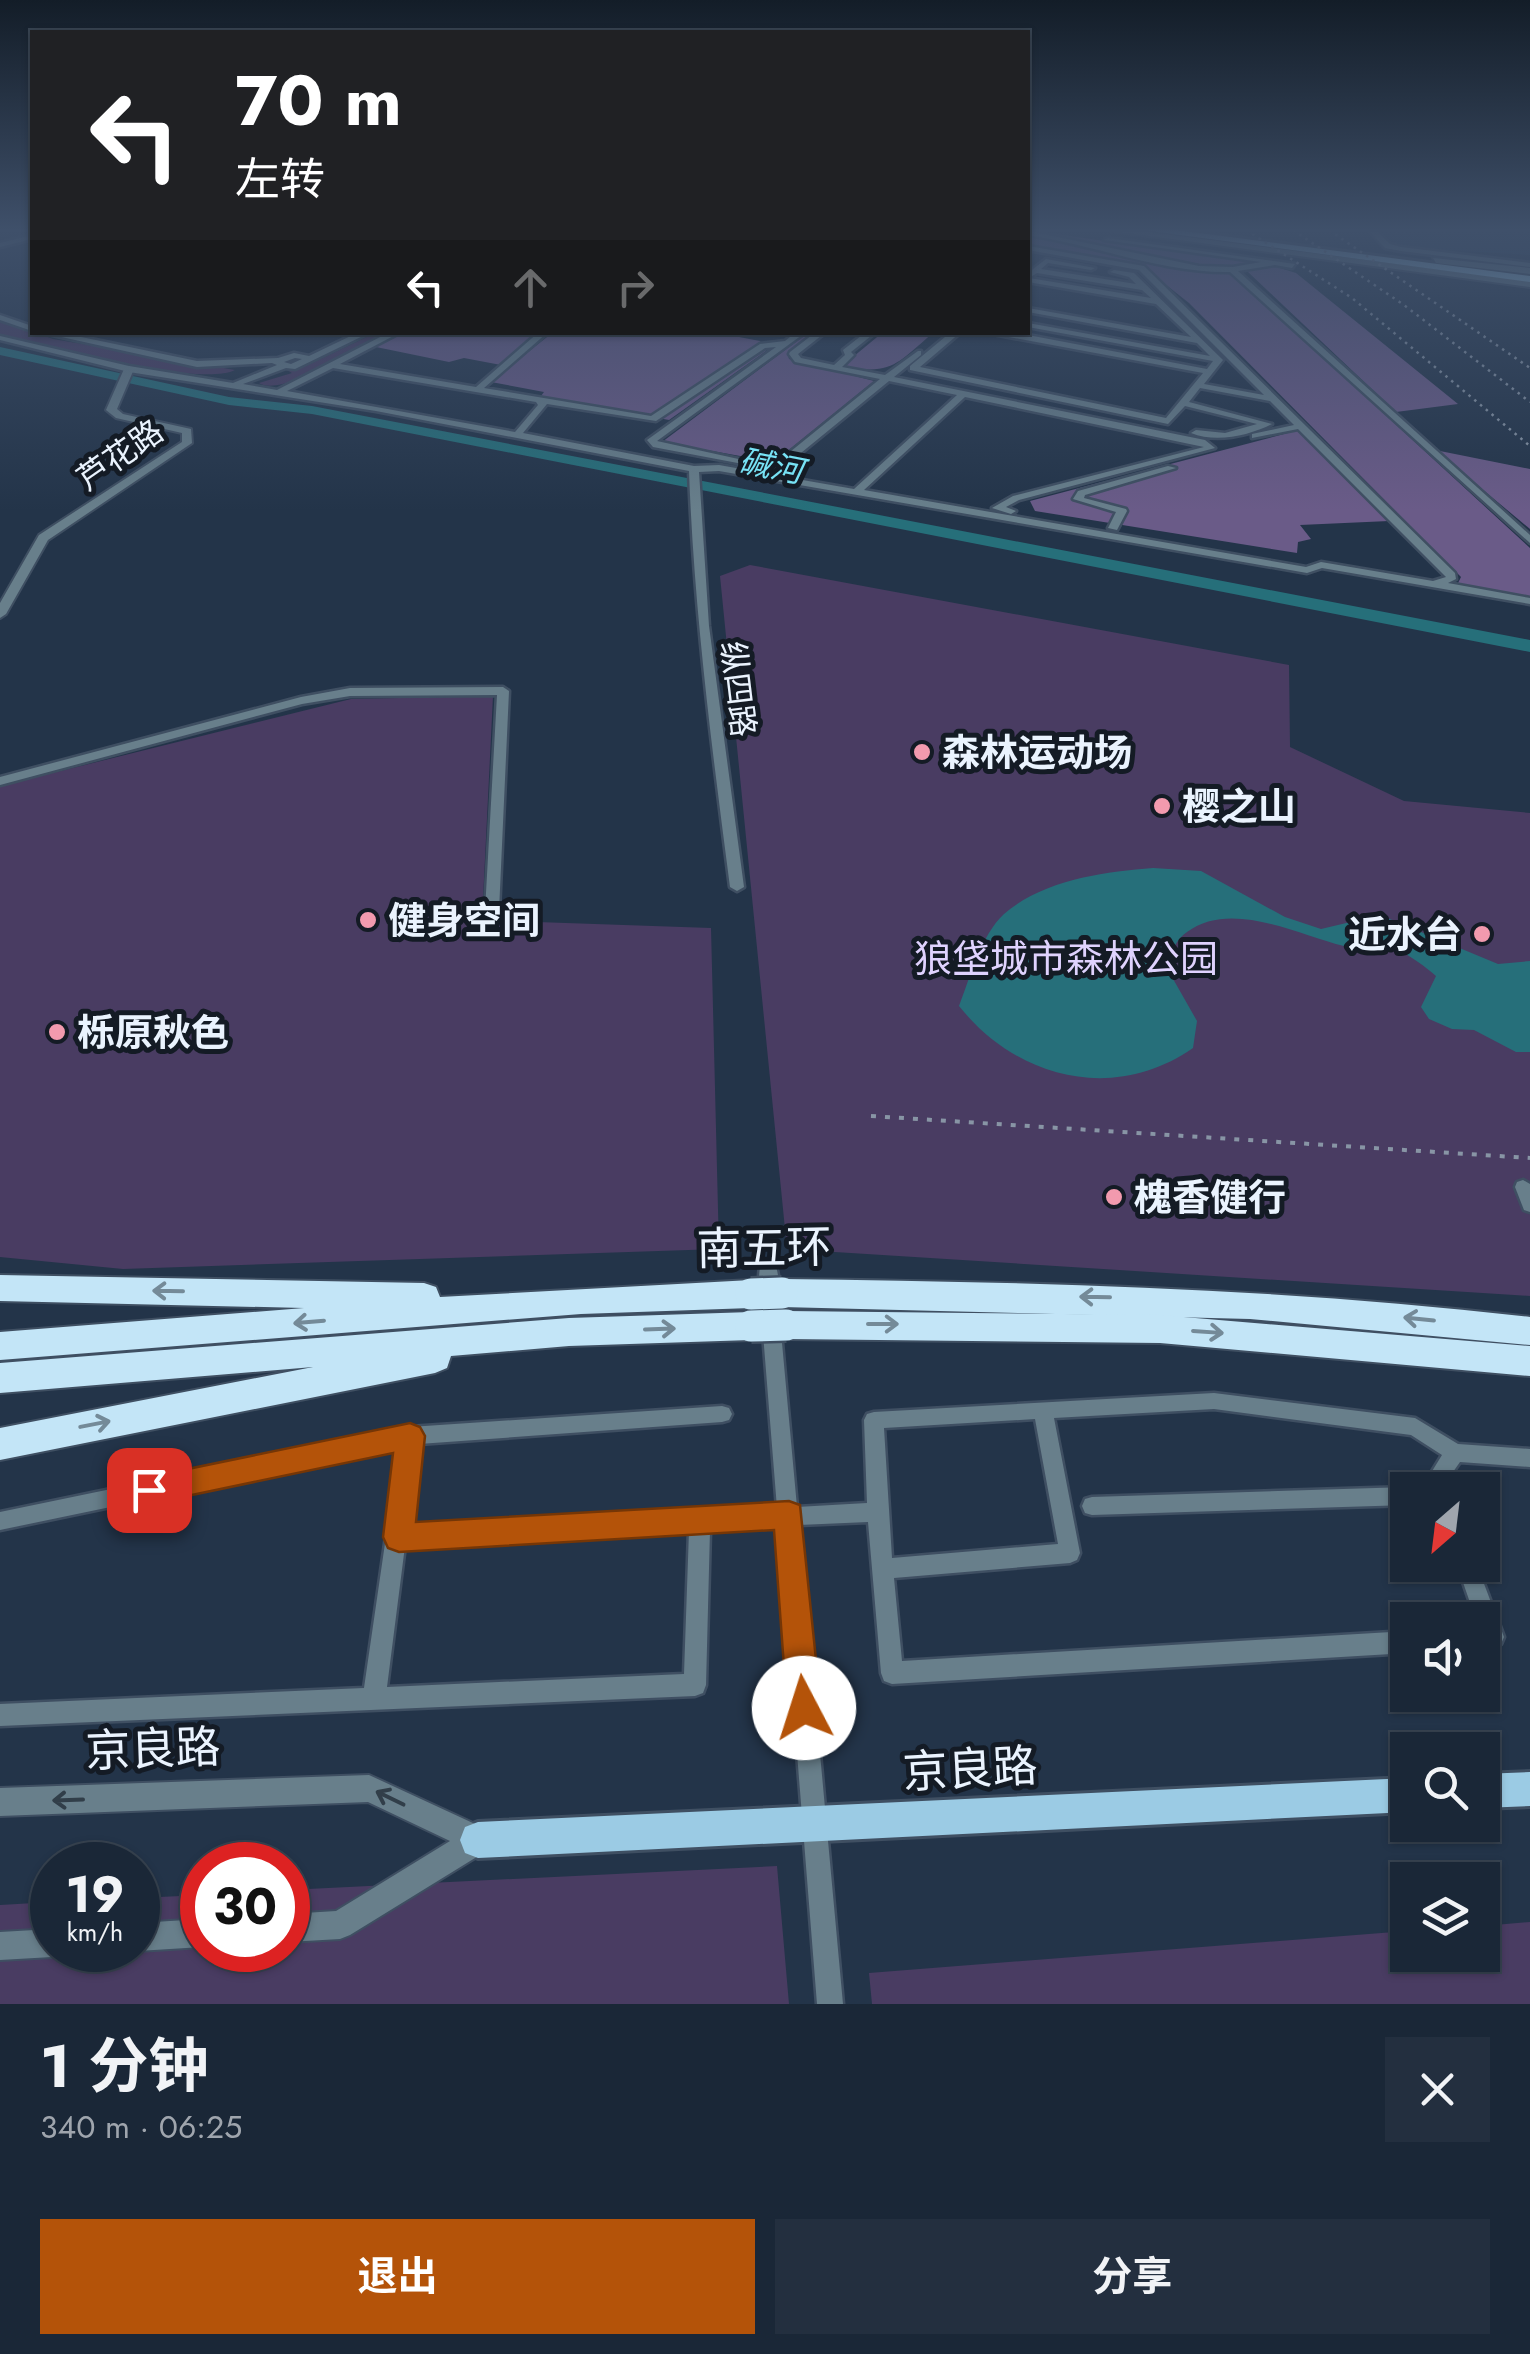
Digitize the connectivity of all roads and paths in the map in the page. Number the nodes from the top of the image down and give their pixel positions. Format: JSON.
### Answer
{"nodes":[{"id":1,"x":1075,"y":324,"type":"edge"},
{"id":2,"x":1088,"y":324,"type":"edge"},
{"id":3,"x":1181,"y":324,"type":"edge"},
{"id":4,"x":1197,"y":324,"type":"edge"},
{"id":5,"x":1291,"y":324,"type":"edge"},
{"id":6,"x":1030,"y":328,"type":"edge"},
{"id":7,"x":57,"y":335,"type":"edge"},
{"id":8,"x":360,"y":335,"type":"edge"},
{"id":9,"x":391,"y":335,"type":"edge"},
{"id":10,"x":541,"y":335,"type":"edge"},
{"id":11,"x":798,"y":335,"type":"edge"},
{"id":12,"x":818,"y":335,"type":"edge"},
{"id":13,"x":868,"y":335,"type":"edge"},
{"id":14,"x":938,"y":335,"type":"edge"},
{"id":15,"x":953,"y":335,"type":"edge"},
{"id":16,"x":1015,"y":335,"type":"edge"},
{"id":17,"x":0,"y":338,"type":"edge"},
{"id":18,"x":1198,"y":341,"type":"junction"},
{"id":19,"x":788,"y":342,"type":"junction"},
{"id":20,"x":1207,"y":350,"type":"junction"},
{"id":21,"x":280,"y":363,"type":"junction"},
{"id":22,"x":1239,"y":365,"type":"junction"},
{"id":23,"x":331,"y":366,"type":"junction"},
{"id":24,"x":1214,"y":366,"type":"junction"},
{"id":25,"x":836,"y":368,"type":"junction"},
{"id":26,"x":128,"y":371,"type":"junction"},
{"id":27,"x":922,"y":372,"type":"junction"},
{"id":28,"x":886,"y":378,"type":"junction"},
{"id":29,"x":236,"y":384,"type":"junction"},
{"id":30,"x":1198,"y":385,"type":"junction"},
{"id":31,"x":477,"y":390,"type":"junction"},
{"id":32,"x":279,"y":392,"type":"junction"},
{"id":33,"x":963,"y":394,"type":"junction"},
{"id":34,"x":1273,"y":399,"type":"junction"},
{"id":35,"x":540,"y":400,"type":"junction"},
{"id":36,"x":1185,"y":400,"type":"junction"},
{"id":37,"x":1296,"y":422,"type":"junction"},
{"id":38,"x":517,"y":435,"type":"junction"},
{"id":39,"x":1209,"y":447,"type":"junction"},
{"id":40,"x":694,"y":469,"type":"junction"},
{"id":41,"x":770,"y":472,"type":"junction"},
{"id":42,"x":856,"y":492,"type":"junction"},
{"id":43,"x":1113,"y":528,"type":"junction"},
{"id":44,"x":1530,"y":540,"type":"edge"},
{"id":45,"x":1321,"y":564,"type":"junction"},
{"id":46,"x":1432,"y":584,"type":"junction"},
{"id":47,"x":1530,"y":601,"type":"edge"},
{"id":48,"x":0,"y":614,"type":"edge"},
{"id":49,"x":0,"y":781,"type":"edge"},
{"id":50,"x":737,"y":888,"type":"dead end"},
{"id":51,"x":492,"y":911,"type":"dead end"},
{"id":52,"x":0,"y":1288,"type":"edge"},
{"id":53,"x":768,"y":1300,"type":"junction"},
{"id":54,"x":575,"y":1316,"type":"junction"},
{"id":55,"x":1525,"y":1345,"type":"edge"},
{"id":56,"x":0,"y":1346,"type":"edge"},
{"id":57,"x":0,"y":1378,"type":"edge"},
{"id":58,"x":1043,"y":1412,"type":"junction"},
{"id":59,"x":722,"y":1414,"type":"dead end"},
{"id":60,"x":410,"y":1436,"type":"junction"},
{"id":61,"x":0,"y":1444,"type":"edge"},
{"id":62,"x":1454,"y":1453,"type":"junction"},
{"id":63,"x":1530,"y":1458,"type":"edge"},
{"id":64,"x":1441,"y":1472,"type":"edge"},
{"id":65,"x":1390,"y":1497,"type":"edge"},
{"id":66,"x":1092,"y":1506,"type":"dead end"},
{"id":67,"x":877,"y":1512,"type":"junction"},
{"id":68,"x":789,"y":1515,"type":"junction"},
{"id":69,"x":700,"y":1520,"type":"junction"},
{"id":70,"x":0,"y":1522,"type":"edge"},
{"id":71,"x":399,"y":1537,"type":"junction"},
{"id":72,"x":882,"y":1569,"type":"junction"},
{"id":73,"x":1390,"y":1643,"type":"edge"},
{"id":74,"x":374,"y":1699,"type":"junction"},
{"id":75,"x":0,"y":1714,"type":"edge"},
{"id":76,"x":1530,"y":1789,"type":"edge"},
{"id":77,"x":1500,"y":1790,"type":"edge"},
{"id":78,"x":1390,"y":1796,"type":"edge"},
{"id":79,"x":0,"y":1802,"type":"edge"},
{"id":80,"x":813,"y":1824,"type":"junction"},
{"id":81,"x":478,"y":1840,"type":"junction"},
{"id":82,"x":310,"y":1927,"type":"edge"},
{"id":83,"x":30,"y":1944,"type":"edge"},
{"id":84,"x":0,"y":1946,"type":"edge"},
{"id":85,"x":830,"y":2004,"type":"edge"}],
"edges":[{"from":1,"to":20,"type":"street"},
{"from":2,"to":18,"type":"street"},
{"from":3,"to":18,"type":"street"},
{"from":4,"to":22,"type":"street"},
{"from":5,"to":44,"type":"street"},
{"from":6,"to":24,"type":"street"},
{"from":7,"to":21,"type":"street"},
{"from":8,"to":21,"type":"street"},
{"from":9,"to":23,"type":"street"},
{"from":10,"to":31,"type":"street"},
{"from":11,"to":19,"type":"street"},
{"from":12,"to":25,"type":"street"},
{"from":13,"to":25,"type":"street"},
{"from":14,"to":28,"type":"street"},
{"from":15,"to":27,"type":"street"},
{"from":16,"to":24,"type":"street"},
{"from":17,"to":26,"type":"street"},
{"from":18,"to":20,"type":"street"},
{"from":19,"to":35,"type":"street"},
{"from":19,"to":41,"type":"street"},
{"from":20,"to":24,"type":"street"},
{"from":21,"to":29,"type":"street"},
{"from":22,"to":24,"type":"street"},
{"from":22,"to":34,"type":"street"},
{"from":23,"to":31,"type":"street"},
{"from":23,"to":32,"type":"street"},
{"from":24,"to":30,"type":"street"},
{"from":25,"to":28,"type":"street"},
{"from":26,"to":29,"type":"street"},
{"from":26,"to":48,"type":"street","name":"芦花路"},
{"from":27,"to":36,"type":"street"},
{"from":27,"to":36,"type":"street"},
{"from":28,"to":33,"type":"street"},
{"from":28,"to":41,"type":"street"},
{"from":29,"to":32,"type":"street"},
{"from":30,"to":34,"type":"street"},
{"from":30,"to":36,"type":"street"},
{"from":31,"to":35,"type":"street"},
{"from":32,"to":38,"type":"street"},
{"from":33,"to":39,"type":"street"},
{"from":33,"to":42,"type":"street"},
{"from":34,"to":37,"type":"street"},
{"from":35,"to":38,"type":"street"},
{"from":36,"to":37,"type":"street"},
{"from":37,"to":39,"type":"street"},
{"from":37,"to":46,"type":"street"},
{"from":38,"to":40,"type":"street"},
{"from":39,"to":43,"type":"street"},
{"from":39,"to":43,"type":"street"},
{"from":40,"to":41,"type":"street"},
{"from":40,"to":50,"type":"street","name":"纵四路"},
{"from":41,"to":42,"type":"street"},
{"from":42,"to":45,"type":"street"},
{"from":43,"to":45,"type":"street"},
{"from":45,"to":46,"type":"street"},
{"from":46,"to":47,"type":"street"},
{"from":49,"to":51,"type":"street"},
{"from":54,"to":52,"type":"highway","one_way":true},
{"from":53,"to":54,"type":"highway","name":"南五环"},
{"from":53,"to":55,"type":"highway","name":"南五环"},
{"from":53,"to":68,"type":"street"},
{"from":54,"to":56,"type":"highway","name":"南五环","one_way":true},
{"from":54,"to":57,"type":"highway","name":"南五环"},
{"from":61,"to":54,"type":"highway","one_way":true},
{"from":58,"to":62,"type":"street"},
{"from":58,"to":67,"type":"street"},
{"from":58,"to":72,"type":"street"},
{"from":59,"to":60,"type":"street"},
{"from":60,"to":70,"type":"street"},
{"from":60,"to":71,"type":"street"},
{"from":62,"to":63,"type":"street"},
{"from":62,"to":64,"type":"street"},
{"from":65,"to":66,"type":"street"},
{"from":67,"to":68,"type":"street"},
{"from":67,"to":72,"type":"street"},
{"from":68,"to":69,"type":"street"},
{"from":68,"to":80,"type":"street"},
{"from":69,"to":71,"type":"street"},
{"from":69,"to":74,"type":"street"},
{"from":71,"to":74,"type":"street"},
{"from":72,"to":73,"type":"street"},
{"from":74,"to":75,"type":"street"},
{"from":76,"to":77,"type":"main road"},
{"from":78,"to":80,"type":"main road","name":"京良路"},
{"from":81,"to":79,"type":"street","name":"京良路","one_way":true},
{"from":80,"to":81,"type":"main road","name":"京良路"},
{"from":80,"to":85,"type":"street"},
{"from":81,"to":82,"type":"street","name":"京良路"},
{"from":83,"to":84,"type":"street"}]}
